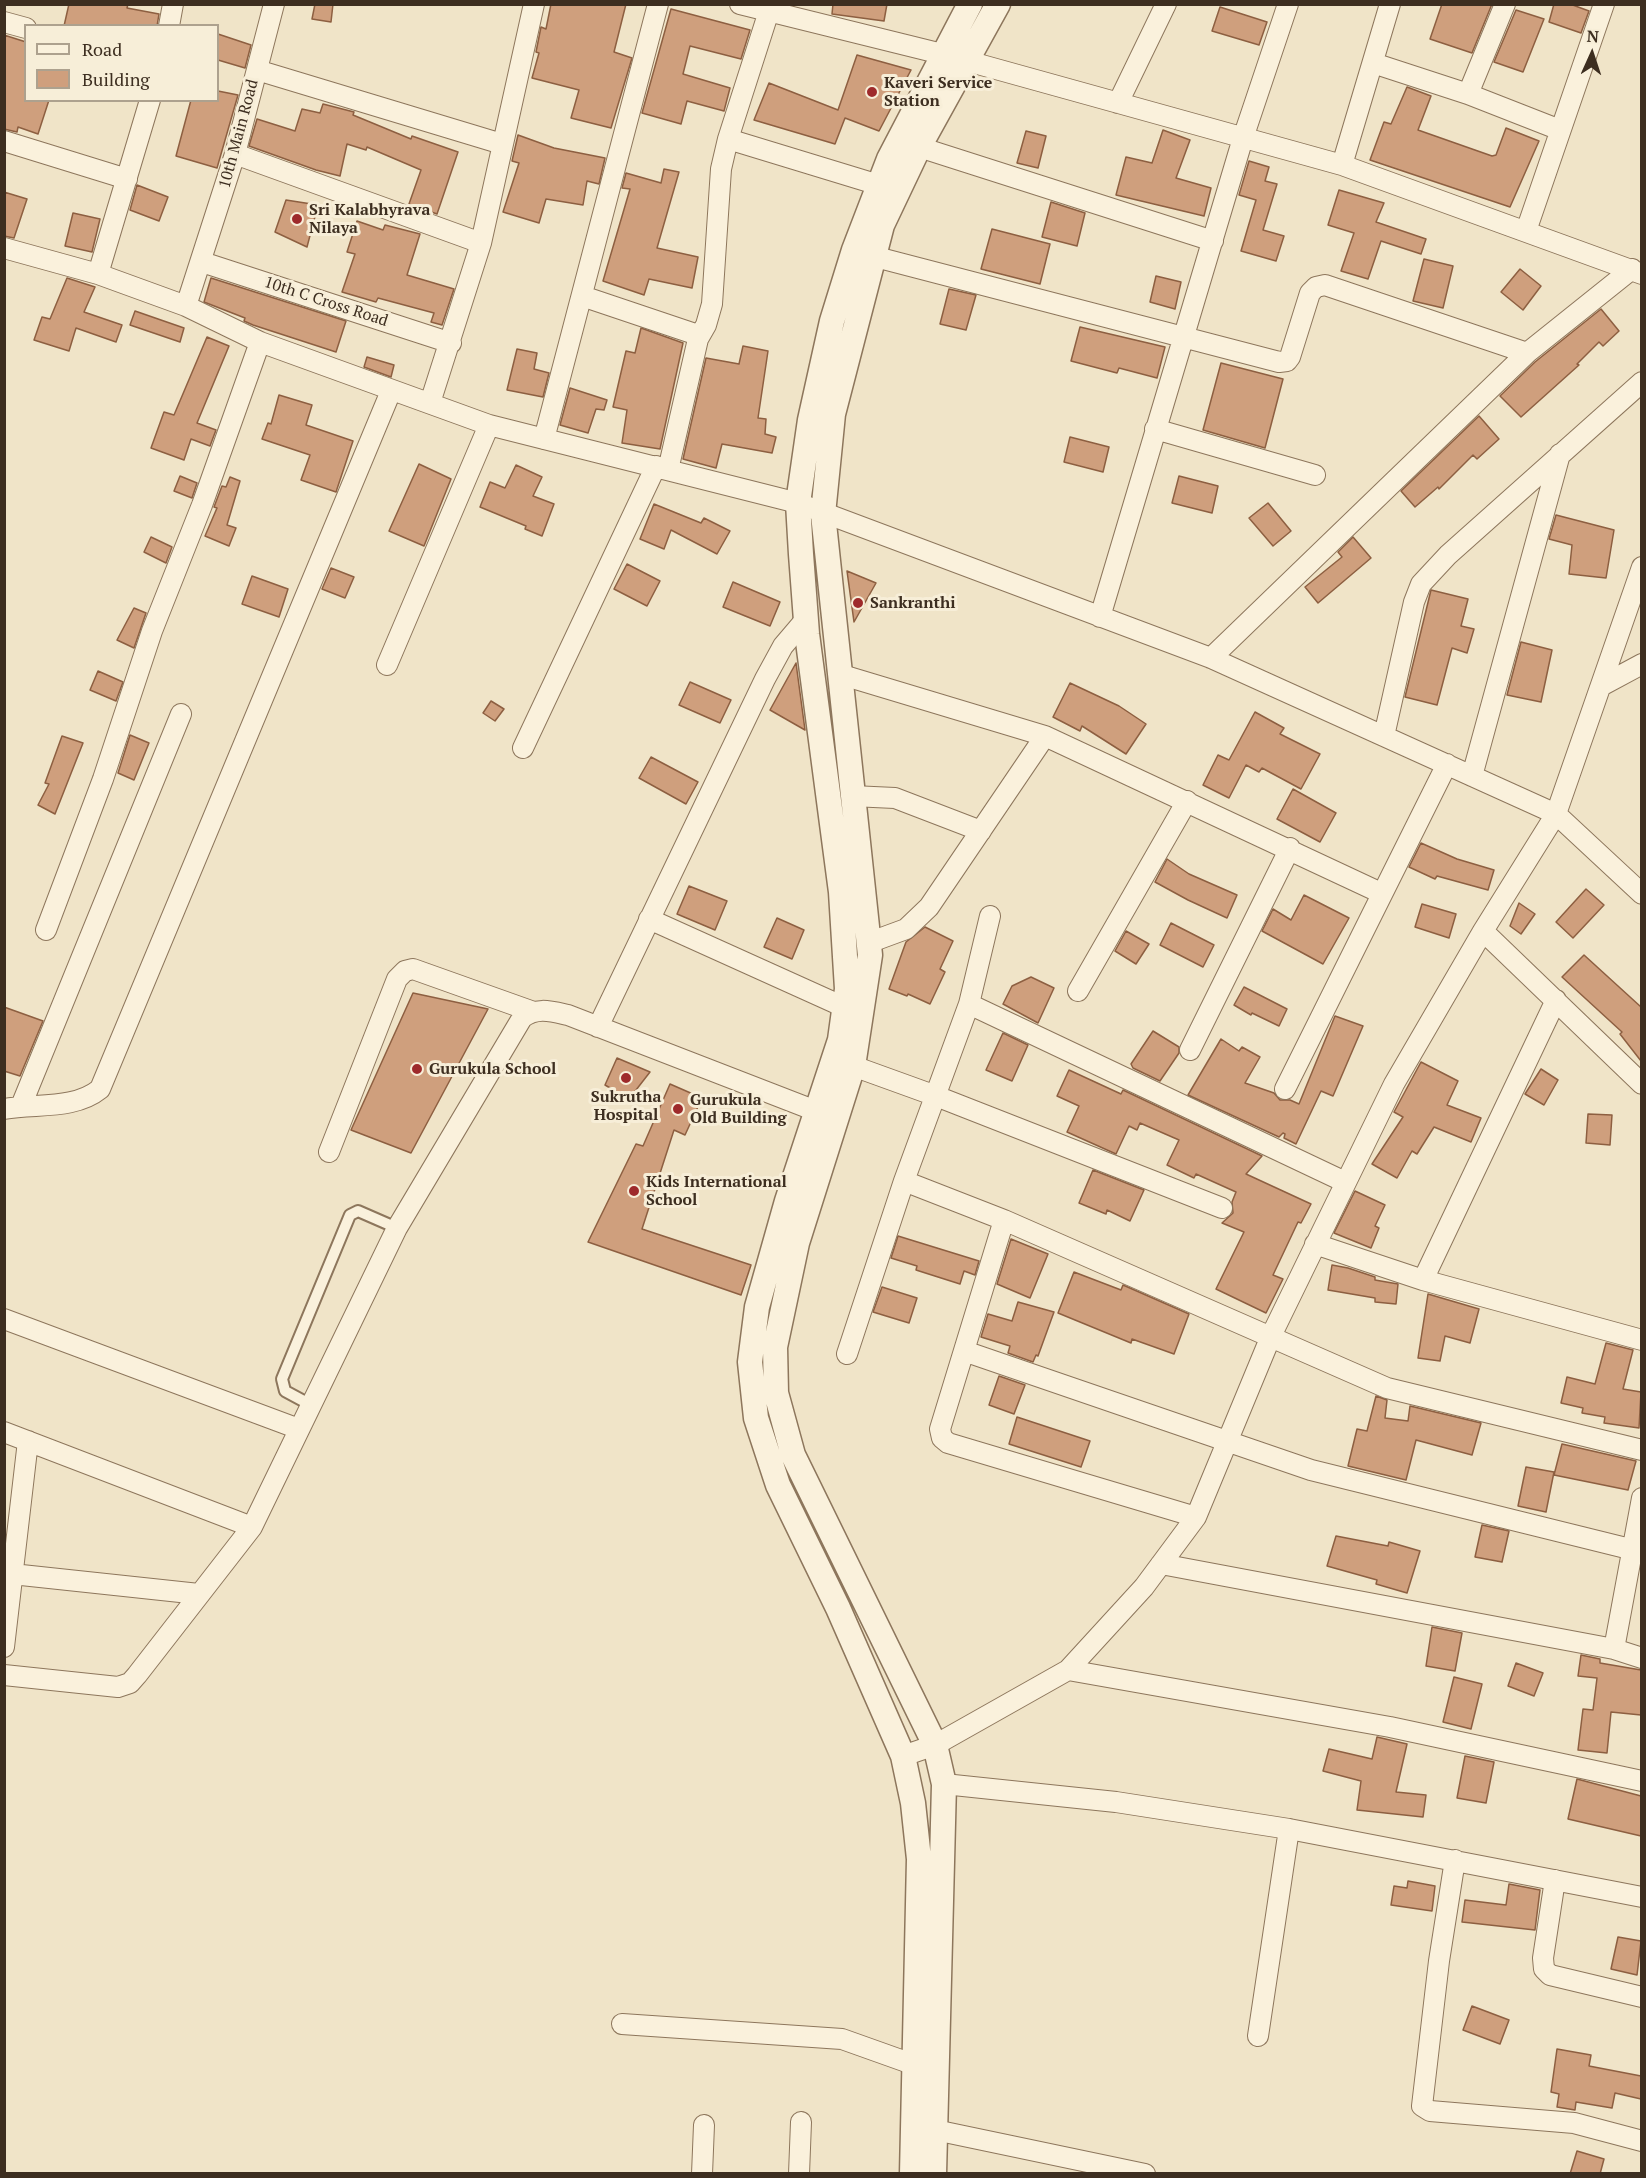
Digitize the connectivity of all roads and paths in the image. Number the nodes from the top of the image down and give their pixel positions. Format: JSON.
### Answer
{"nodes":[{"id":1,"x":173,"y":4,"type":"edge"},
{"id":2,"x":274,"y":4,"type":"edge"},
{"id":3,"x":534,"y":4,"type":"edge"},
{"id":4,"x":658,"y":4,"type":"edge"},
{"id":5,"x":740,"y":4,"type":"edge"},
{"id":6,"x":970,"y":4,"type":"edge"},
{"id":7,"x":998,"y":4,"type":"edge"},
{"id":8,"x":1166,"y":4,"type":"edge"},
{"id":9,"x":1288,"y":4,"type":"edge"},
{"id":10,"x":1390,"y":4,"type":"edge"},
{"id":11,"x":1505,"y":4,"type":"edge"},
{"id":12,"x":1604,"y":4,"type":"edge"},
{"id":13,"x":769,"y":11,"type":"junction"},
{"id":14,"x":4,"y":22,"type":"edge"},
{"id":15,"x":169,"y":24,"type":"edge"},
{"id":16,"x":24,"y":27,"type":"edge"},
{"id":17,"x":942,"y":54,"type":"junction"},
{"id":18,"x":969,"y":62,"type":"junction"},
{"id":19,"x":1373,"y":63,"type":"junction"},
{"id":20,"x":257,"y":70,"type":"junction"},
{"id":21,"x":1468,"y":94,"type":"junction"},
{"id":22,"x":149,"y":102,"type":"edge"},
{"id":23,"x":1118,"y":103,"type":"junction"},
{"id":24,"x":1560,"y":130,"type":"junction"},
{"id":25,"x":1243,"y":138,"type":"junction"},
{"id":26,"x":728,"y":139,"type":"junction"},
{"id":27,"x":4,"y":141,"type":"edge"},
{"id":28,"x":502,"y":144,"type":"junction"},
{"id":29,"x":919,"y":147,"type":"junction"},
{"id":30,"x":235,"y":154,"type":"junction"},
{"id":31,"x":1342,"y":165,"type":"junction"},
{"id":32,"x":127,"y":179,"type":"junction"},
{"id":33,"x":879,"y":185,"type":"junction"},
{"id":34,"x":1526,"y":231,"type":"junction"},
{"id":35,"x":1213,"y":241,"type":"junction"},
{"id":36,"x":481,"y":243,"type":"junction"},
{"id":37,"x":4,"y":248,"type":"edge"},
{"id":38,"x":872,"y":256,"type":"junction"},
{"id":39,"x":202,"y":262,"type":"junction"},
{"id":40,"x":1637,"y":271,"type":"edge"},
{"id":41,"x":98,"y":274,"type":"junction"},
{"id":42,"x":582,"y":296,"type":"junction"},
{"id":43,"x":186,"y":306,"type":"junction"},
{"id":44,"x":1182,"y":337,"type":"junction"},
{"id":45,"x":698,"y":339,"type":"junction"},
{"id":46,"x":260,"y":342,"type":"junction"},
{"id":47,"x":451,"y":343,"type":"junction"},
{"id":48,"x":1527,"y":353,"type":"junction"},
{"id":49,"x":1641,"y":382,"type":"edge"},
{"id":50,"x":391,"y":391,"type":"junction"},
{"id":51,"x":430,"y":404,"type":"junction"},
{"id":52,"x":489,"y":425,"type":"junction"},
{"id":53,"x":1155,"y":429,"type":"junction"},
{"id":54,"x":544,"y":439,"type":"junction"},
{"id":55,"x":1560,"y":454,"type":"junction"},
{"id":56,"x":662,"y":468,"type":"junction"},
{"id":57,"x":1315,"y":475,"type":"dead end"},
{"id":58,"x":798,"y":503,"type":"junction"},
{"id":59,"x":823,"y":514,"type":"junction"},
{"id":60,"x":1641,"y":567,"type":"edge"},
{"id":61,"x":1100,"y":617,"type":"junction"},
{"id":62,"x":806,"y":619,"type":"junction"},
{"id":63,"x":1211,"y":658,"type":"junction"},
{"id":64,"x":1641,"y":664,"type":"edge"},
{"id":65,"x":387,"y":665,"type":"dead end"},
{"id":66,"x":839,"y":674,"type":"junction"},
{"id":67,"x":1601,"y":686,"type":"junction"},
{"id":68,"x":182,"y":714,"type":"dead end"},
{"id":69,"x":1045,"y":736,"type":"junction"},
{"id":70,"x":1384,"y":736,"type":"junction"},
{"id":71,"x":523,"y":748,"type":"dead end"},
{"id":72,"x":1447,"y":764,"type":"junction"},
{"id":73,"x":1472,"y":776,"type":"junction"},
{"id":74,"x":852,"y":796,"type":"junction"},
{"id":75,"x":1187,"y":801,"type":"junction"},
{"id":76,"x":1556,"y":814,"type":"junction"},
{"id":77,"x":981,"y":831,"type":"junction"},
{"id":78,"x":1290,"y":848,"type":"junction"},
{"id":79,"x":1381,"y":892,"type":"junction"},
{"id":80,"x":1641,"y":894,"type":"edge"},
{"id":81,"x":990,"y":916,"type":"dead end"},
{"id":82,"x":649,"y":919,"type":"junction"},
{"id":83,"x":46,"y":930,"type":"dead end"},
{"id":84,"x":1483,"y":931,"type":"junction"},
{"id":85,"x":868,"y":943,"type":"junction"},
{"id":86,"x":1078,"y":991,"type":"dead end"},
{"id":87,"x":1556,"y":1000,"type":"junction"},
{"id":88,"x":969,"y":1005,"type":"junction"},
{"id":89,"x":844,"y":1007,"type":"junction"},
{"id":90,"x":531,"y":1011,"type":"junction"},
{"id":91,"x":598,"y":1027,"type":"junction"},
{"id":92,"x":1190,"y":1050,"type":"dead end"},
{"id":93,"x":853,"y":1066,"type":"junction"},
{"id":94,"x":1641,"y":1083,"type":"edge"},
{"id":95,"x":1285,"y":1089,"type":"dead end"},
{"id":96,"x":936,"y":1096,"type":"junction"},
{"id":97,"x":13,"y":1107,"type":"edge"},
{"id":98,"x":827,"y":1116,"type":"junction"},
{"id":99,"x":329,"y":1152,"type":"dead end"},
{"id":100,"x":904,"y":1181,"type":"junction"},
{"id":101,"x":1346,"y":1182,"type":"junction"},
{"id":102,"x":1222,"y":1208,"type":"dead end"},
{"id":103,"x":1004,"y":1220,"type":"junction"},
{"id":104,"x":397,"y":1228,"type":"junction"},
{"id":105,"x":1315,"y":1244,"type":"junction"},
{"id":106,"x":1423,"y":1280,"type":"junction"},
{"id":107,"x":4,"y":1319,"type":"edge"},
{"id":108,"x":1271,"y":1336,"type":"junction"},
{"id":109,"x":1641,"y":1340,"type":"edge"},
{"id":110,"x":964,"y":1352,"type":"junction"},
{"id":111,"x":847,"y":1354,"type":"dead end"},
{"id":112,"x":311,"y":1405,"type":"junction"},
{"id":113,"x":299,"y":1429,"type":"junction"},
{"id":114,"x":4,"y":1432,"type":"edge"},
{"id":115,"x":1229,"y":1440,"type":"junction"},
{"id":116,"x":28,"y":1441,"type":"junction"},
{"id":117,"x":1641,"y":1450,"type":"edge"},
{"id":118,"x":1641,"y":1498,"type":"edge"},
{"id":119,"x":1196,"y":1517,"type":"junction"},
{"id":120,"x":252,"y":1527,"type":"junction"},
{"id":121,"x":1637,"y":1551,"type":"edge"},
{"id":122,"x":1161,"y":1564,"type":"junction"},
{"id":123,"x":12,"y":1574,"type":"junction"},
{"id":124,"x":200,"y":1594,"type":"junction"},
{"id":125,"x":4,"y":1647,"type":"edge"},
{"id":126,"x":1614,"y":1649,"type":"junction"},
{"id":127,"x":1641,"y":1658,"type":"edge"},
{"id":128,"x":1068,"y":1670,"type":"junction"},
{"id":129,"x":4,"y":1675,"type":"edge"},
{"id":130,"x":935,"y":1745,"type":"junction"},
{"id":131,"x":903,"y":1756,"type":"junction"},
{"id":132,"x":1641,"y":1781,"type":"edge"},
{"id":133,"x":944,"y":1784,"type":"junction"},
{"id":134,"x":1289,"y":1829,"type":"junction"},
{"id":135,"x":1455,"y":1860,"type":"junction"},
{"id":136,"x":1555,"y":1880,"type":"junction"},
{"id":137,"x":1641,"y":1897,"type":"edge"},
{"id":138,"x":1641,"y":1998,"type":"edge"},
{"id":139,"x":622,"y":2024,"type":"dead end"},
{"id":140,"x":1258,"y":2036,"type":"dead end"},
{"id":141,"x":915,"y":2065,"type":"junction"},
{"id":142,"x":801,"y":2122,"type":"dead end"},
{"id":143,"x":704,"y":2125,"type":"dead end"},
{"id":144,"x":935,"y":2130,"type":"junction"},
{"id":145,"x":1641,"y":2141,"type":"edge"},
{"id":146,"x":702,"y":2174,"type":"edge"},
{"id":147,"x":799,"y":2174,"type":"edge"},
{"id":148,"x":912,"y":2174,"type":"edge"},
{"id":149,"x":934,"y":2174,"type":"edge"},
{"id":150,"x":1145,"y":2174,"type":"edge"}],
"edges":[{"from":1,"to":15,"type":"street"},
{"from":2,"to":20,"type":"street","name":"10th Main Road"},
{"from":3,"to":28,"type":"street"},
{"from":4,"to":42,"type":"street"},
{"from":5,"to":13,"type":"street"},
{"from":6,"to":17,"type":"street"},
{"from":7,"to":18,"type":"street"},
{"from":8,"to":23,"type":"street"},
{"from":9,"to":25,"type":"street"},
{"from":10,"to":19,"type":"street"},
{"from":11,"to":21,"type":"street"},
{"from":12,"to":24,"type":"street"},
{"from":13,"to":17,"type":"street"},
{"from":13,"to":26,"type":"street"},
{"from":14,"to":16,"type":"street"},
{"from":17,"to":18,"type":"street"},
{"from":17,"to":33,"type":"street"},
{"from":18,"to":23,"type":"street"},
{"from":18,"to":29,"type":"street"},
{"from":19,"to":21,"type":"street"},
{"from":19,"to":31,"type":"street"},
{"from":20,"to":28,"type":"street"},
{"from":20,"to":30,"type":"street","name":"10th Main Road"},
{"from":21,"to":24,"type":"street"},
{"from":22,"to":32,"type":"street"},
{"from":23,"to":25,"type":"street"},
{"from":24,"to":34,"type":"street"},
{"from":25,"to":31,"type":"street"},
{"from":25,"to":35,"type":"street"},
{"from":26,"to":33,"type":"street"},
{"from":26,"to":45,"type":"street"},
{"from":27,"to":32,"type":"street"},
{"from":28,"to":36,"type":"street"},
{"from":29,"to":35,"type":"street"},
{"from":29,"to":38,"type":"street"},
{"from":30,"to":36,"type":"street"},
{"from":30,"to":39,"type":"street","name":"10th Main Road"},
{"from":31,"to":34,"type":"street"},
{"from":32,"to":41,"type":"street"},
{"from":33,"to":58,"type":"street"},
{"from":34,"to":40,"type":"street"},
{"from":35,"to":44,"type":"street"},
{"from":36,"to":47,"type":"street"},
{"from":37,"to":41,"type":"street"},
{"from":38,"to":44,"type":"street"},
{"from":38,"to":59,"type":"street"},
{"from":39,"to":43,"type":"street","name":"10th Main Road"},
{"from":39,"to":47,"type":"street","name":"10th C Cross Road"},
{"from":40,"to":48,"type":"street"},
{"from":41,"to":43,"type":"street"},
{"from":42,"to":45,"type":"street"},
{"from":42,"to":54,"type":"street"},
{"from":43,"to":46,"type":"street"},
{"from":44,"to":48,"type":"street"},
{"from":44,"to":53,"type":"street"},
{"from":45,"to":56,"type":"street"},
{"from":46,"to":50,"type":"street"},
{"from":46,"to":83,"type":"street"},
{"from":47,"to":51,"type":"street"},
{"from":48,"to":63,"type":"street"},
{"from":49,"to":55,"type":"street"},
{"from":50,"to":51,"type":"street"},
{"from":50,"to":97,"type":"street"},
{"from":51,"to":52,"type":"street"},
{"from":52,"to":54,"type":"street"},
{"from":52,"to":65,"type":"street"},
{"from":53,"to":57,"type":"street"},
{"from":53,"to":61,"type":"street"},
{"from":54,"to":56,"type":"street"},
{"from":55,"to":70,"type":"street"},
{"from":55,"to":73,"type":"street"},
{"from":56,"to":58,"type":"street"},
{"from":56,"to":71,"type":"street"},
{"from":58,"to":59,"type":"street"},
{"from":58,"to":62,"type":"street"},
{"from":59,"to":61,"type":"street"},
{"from":59,"to":66,"type":"street"},
{"from":60,"to":67,"type":"street"},
{"from":61,"to":63,"type":"street"},
{"from":62,"to":82,"type":"street"},
{"from":62,"to":89,"type":"street"},
{"from":63,"to":70,"type":"street"},
{"from":64,"to":67,"type":"street"},
{"from":66,"to":69,"type":"street"},
{"from":66,"to":74,"type":"street"},
{"from":67,"to":76,"type":"street"},
{"from":68,"to":97,"type":"street"},
{"from":69,"to":75,"type":"street"},
{"from":69,"to":77,"type":"street"},
{"from":70,"to":72,"type":"street"},
{"from":72,"to":73,"type":"street"},
{"from":72,"to":79,"type":"street"},
{"from":73,"to":76,"type":"street"},
{"from":74,"to":77,"type":"street"},
{"from":74,"to":85,"type":"street"},
{"from":75,"to":78,"type":"street"},
{"from":75,"to":86,"type":"street"},
{"from":76,"to":80,"type":"street"},
{"from":76,"to":84,"type":"street"},
{"from":77,"to":85,"type":"street"},
{"from":78,"to":79,"type":"street"},
{"from":78,"to":92,"type":"street"},
{"from":79,"to":95,"type":"street"},
{"from":81,"to":88,"type":"street"},
{"from":82,"to":89,"type":"street"},
{"from":82,"to":91,"type":"street"},
{"from":84,"to":87,"type":"street"},
{"from":84,"to":101,"type":"street"},
{"from":85,"to":93,"type":"street"},
{"from":87,"to":94,"type":"street"},
{"from":87,"to":106,"type":"street"},
{"from":88,"to":96,"type":"street"},
{"from":88,"to":101,"type":"street"},
{"from":89,"to":98,"type":"street"},
{"from":90,"to":91,"type":"street"},
{"from":90,"to":99,"type":"street"},
{"from":90,"to":104,"type":"street"},
{"from":91,"to":98,"type":"street"},
{"from":93,"to":96,"type":"street"},
{"from":93,"to":98,"type":"street"},
{"from":96,"to":100,"type":"street"},
{"from":96,"to":102,"type":"street"},
{"from":98,"to":130,"type":"street"},
{"from":98,"to":131,"type":"street"},
{"from":100,"to":103,"type":"street"},
{"from":100,"to":111,"type":"street"},
{"from":101,"to":105,"type":"street"},
{"from":103,"to":108,"type":"street"},
{"from":103,"to":110,"type":"street"},
{"from":104,"to":112,"type":"street"},
{"from":104,"to":112,"type":"lane"},
{"from":105,"to":106,"type":"street"},
{"from":105,"to":108,"type":"street"},
{"from":106,"to":109,"type":"street"},
{"from":107,"to":113,"type":"street"},
{"from":108,"to":115,"type":"street"},
{"from":108,"to":117,"type":"street"},
{"from":110,"to":115,"type":"street"},
{"from":110,"to":119,"type":"street"},
{"from":112,"to":113,"type":"street"},
{"from":113,"to":120,"type":"street"},
{"from":114,"to":116,"type":"street"},
{"from":115,"to":119,"type":"street"},
{"from":115,"to":121,"type":"street"},
{"from":116,"to":120,"type":"street"},
{"from":116,"to":123,"type":"street"},
{"from":118,"to":121,"type":"street"},
{"from":119,"to":122,"type":"street"},
{"from":120,"to":124,"type":"street"},
{"from":121,"to":126,"type":"street"},
{"from":122,"to":126,"type":"street"},
{"from":122,"to":128,"type":"street"},
{"from":123,"to":124,"type":"street"},
{"from":123,"to":125,"type":"street"},
{"from":124,"to":129,"type":"street"},
{"from":126,"to":127,"type":"street"},
{"from":128,"to":130,"type":"street"},
{"from":128,"to":132,"type":"street"},
{"from":130,"to":131,"type":"street"},
{"from":130,"to":133,"type":"street"},
{"from":131,"to":141,"type":"street"},
{"from":133,"to":134,"type":"street"},
{"from":133,"to":144,"type":"street"},
{"from":134,"to":135,"type":"street"},
{"from":134,"to":140,"type":"street"},
{"from":135,"to":136,"type":"street"},
{"from":135,"to":145,"type":"street"},
{"from":136,"to":137,"type":"street"},
{"from":136,"to":138,"type":"street"},
{"from":139,"to":141,"type":"street"},
{"from":141,"to":148,"type":"street"},
{"from":142,"to":147,"type":"street"},
{"from":143,"to":146,"type":"street"},
{"from":144,"to":149,"type":"street"},
{"from":144,"to":150,"type":"street"}]}
